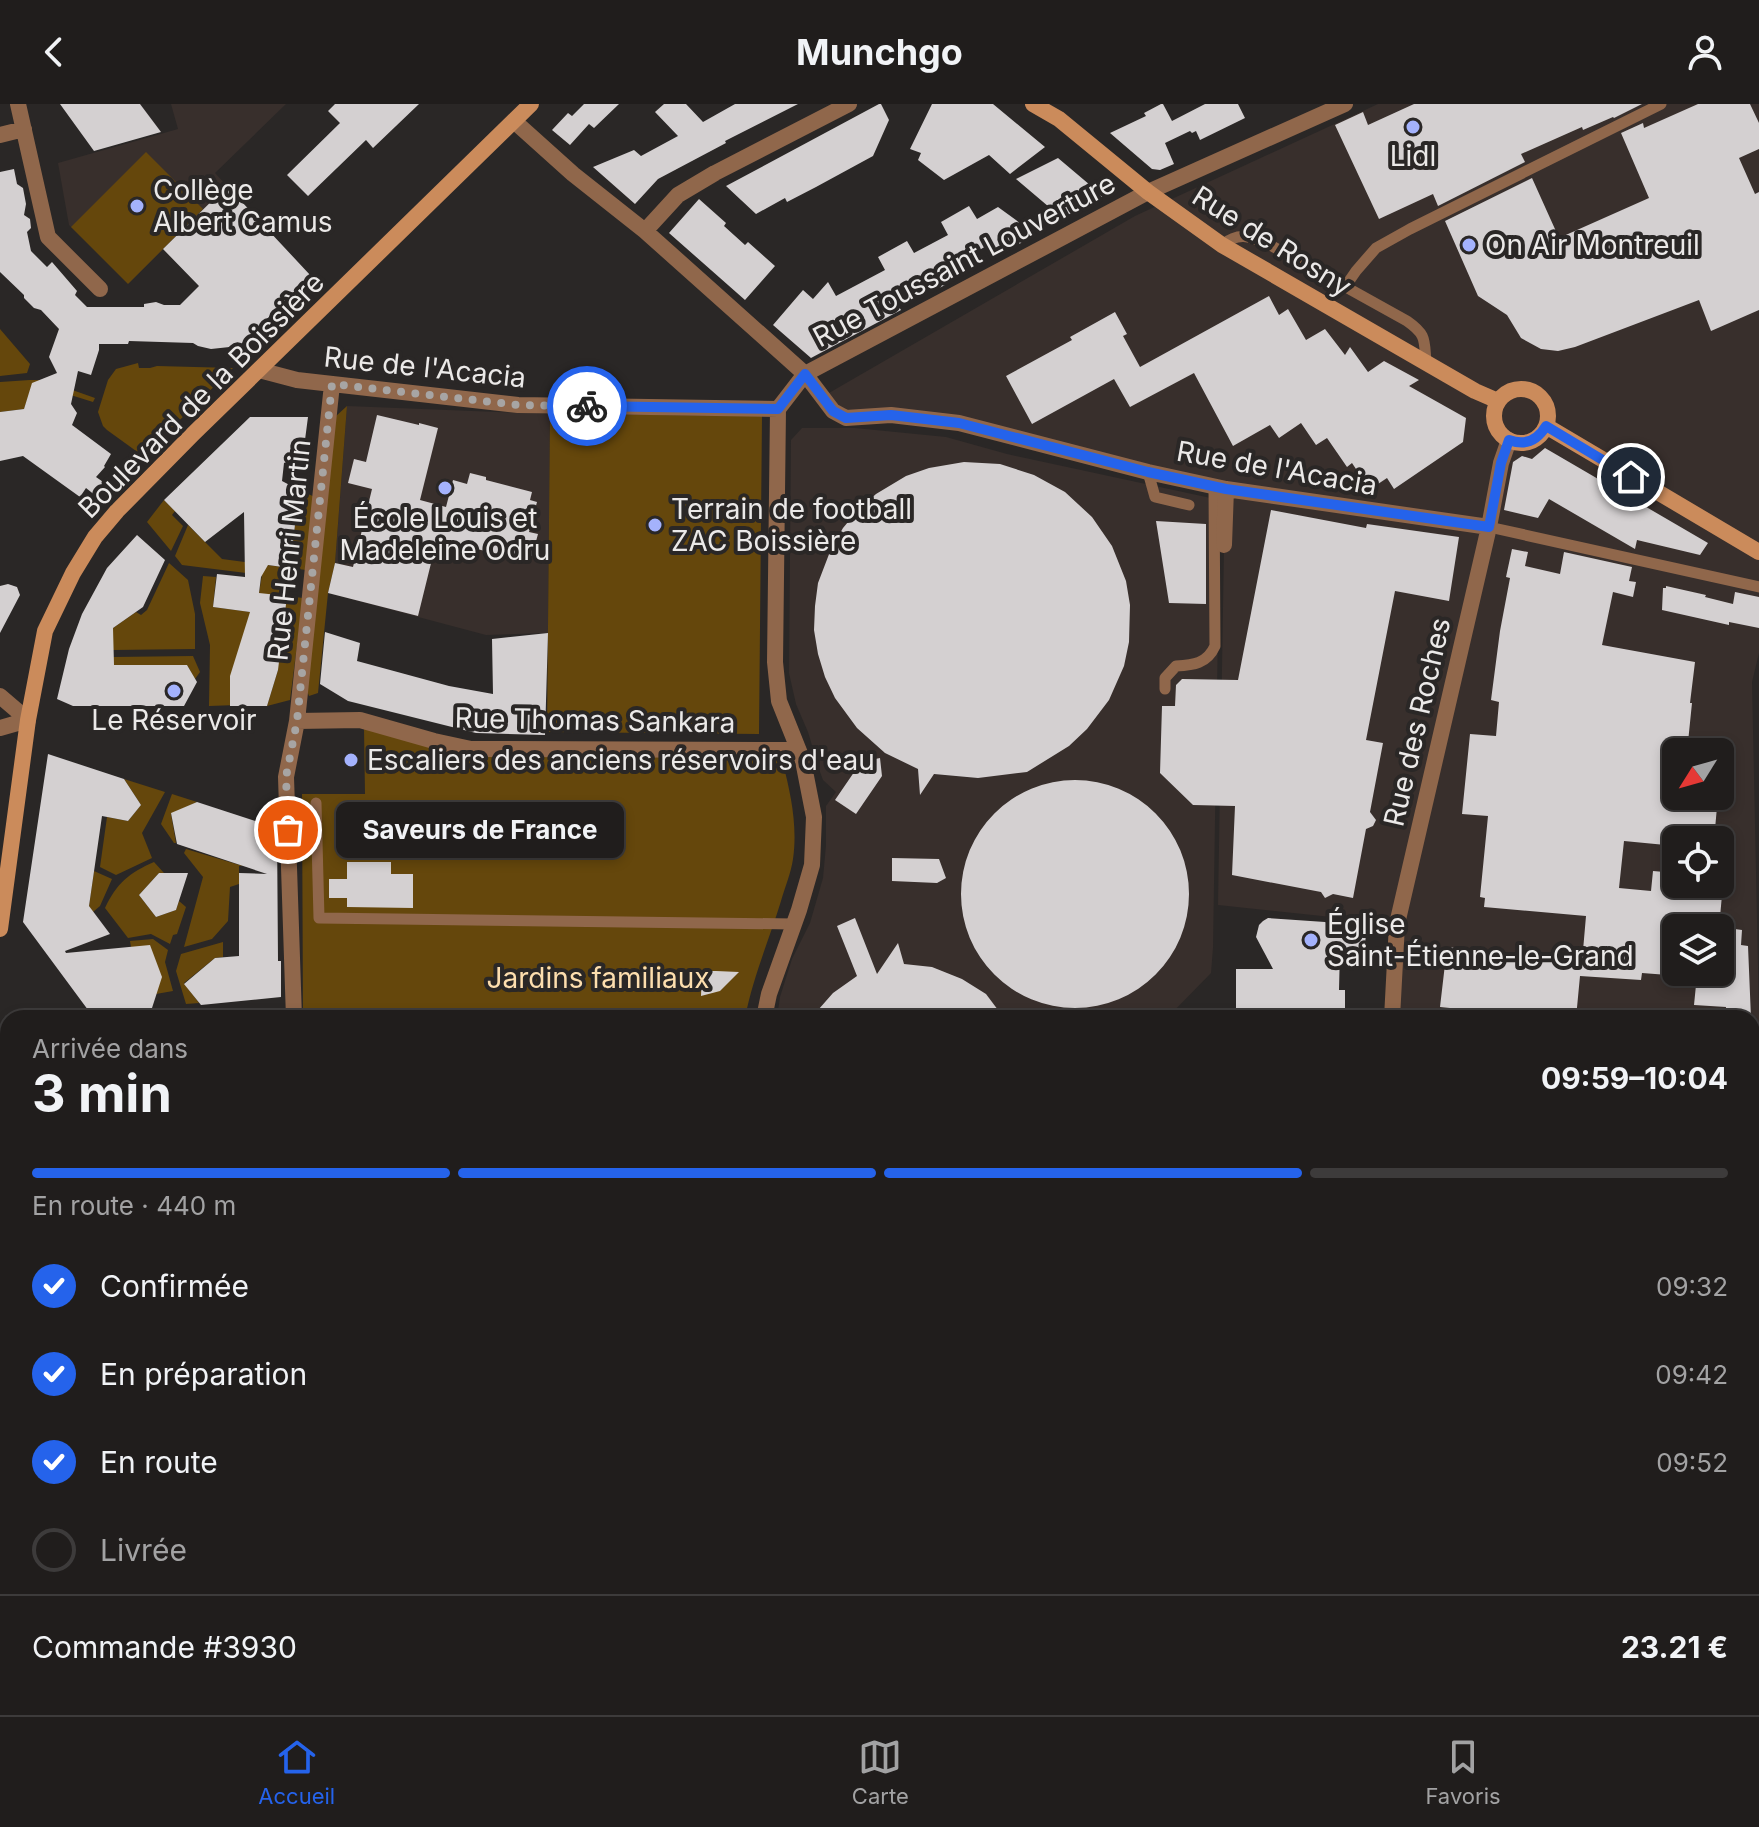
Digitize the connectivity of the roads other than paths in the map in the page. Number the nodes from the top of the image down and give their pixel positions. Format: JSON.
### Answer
{"nodes":[{"id":1,"x":18,"y":104,"type":"edge"},
{"id":2,"x":531,"y":104,"type":"edge"},
{"id":3,"x":849,"y":104,"type":"edge"},
{"id":4,"x":1033,"y":104,"type":"edge"},
{"id":5,"x":1345,"y":104,"type":"edge"},
{"id":6,"x":1661,"y":104,"type":"edge"},
{"id":7,"x":514,"y":121,"type":"junction"},
{"id":8,"x":24,"y":129,"type":"junction"},
{"id":9,"x":0,"y":135,"type":"edge"},
{"id":10,"x":1148,"y":192,"type":"junction"},
{"id":11,"x":645,"y":231,"type":"junction"},
{"id":12,"x":1222,"y":245,"type":"junction"},
{"id":13,"x":1345,"y":287,"type":"junction"},
{"id":14,"x":100,"y":289,"type":"dead end"},
{"id":15,"x":1426,"y":362,"type":"junction"},
{"id":16,"x":259,"y":370,"type":"junction"},
{"id":17,"x":805,"y":374,"type":"junction"},
{"id":18,"x":332,"y":384,"type":"junction"},
{"id":19,"x":1498,"y":401,"type":"junction"},
{"id":20,"x":778,"y":409,"type":"junction"},
{"id":21,"x":1546,"y":426,"type":"junction"},
{"id":22,"x":1509,"y":440,"type":"junction"},
{"id":23,"x":1148,"y":472,"type":"junction"},
{"id":24,"x":1220,"y":488,"type":"junction"},
{"id":25,"x":1189,"y":505,"type":"dead end"},
{"id":26,"x":1489,"y":527,"type":"junction"},
{"id":27,"x":1224,"y":545,"type":"dead end"},
{"id":28,"x":1759,"y":552,"type":"edge"},
{"id":29,"x":1759,"y":587,"type":"edge"},
{"id":30,"x":1165,"y":689,"type":"dead end"},
{"id":31,"x":0,"y":696,"type":"edge"},
{"id":32,"x":28,"y":720,"type":"junction"},
{"id":33,"x":297,"y":721,"type":"junction"},
{"id":34,"x":0,"y":728,"type":"edge"},
{"id":35,"x":798,"y":750,"type":"junction"},
{"id":36,"x":316,"y":803,"type":"dead end"},
{"id":37,"x":4,"y":876,"type":"edge"},
{"id":38,"x":793,"y":924,"type":"junction"},
{"id":39,"x":0,"y":929,"type":"edge"},
{"id":40,"x":294,"y":1010,"type":"edge"},
{"id":41,"x":766,"y":1010,"type":"edge"},
{"id":42,"x":1392,"y":1010,"type":"edge"}],
"edges":[{"from":1,"to":8,"type":"street"},
{"from":2,"to":7,"type":"main road","name":"Boulevard de la Boissière"},
{"from":3,"to":11,"type":"street"},
{"from":4,"to":10,"type":"main road","name":"Rue de Rosny"},
{"from":5,"to":10,"type":"street","name":"Rue Toussaint Louverture"},
{"from":6,"to":13,"type":"lane"},
{"from":7,"to":11,"type":"street","name":"Rue de l'Acacia"},
{"from":7,"to":16,"type":"main road","name":"Boulevard de la Boissière"},
{"from":8,"to":9,"type":"street"},
{"from":8,"to":14,"type":"street"},
{"from":10,"to":12,"type":"main road","name":"Rue de Rosny"},
{"from":10,"to":17,"type":"street","name":"Rue Toussaint Louverture"},
{"from":11,"to":17,"type":"street","name":"Rue de l'Acacia"},
{"from":12,"to":13,"type":"lane"},
{"from":12,"to":15,"type":"main road","name":"Rue de Rosny"},
{"from":13,"to":15,"type":"lane"},
{"from":15,"to":19,"type":"main road","name":"Rue de Rosny"},
{"from":16,"to":18,"type":"street","name":"Rue de l'Acacia"},
{"from":16,"to":32,"type":"main road","name":"Boulevard de la Boissière"},
{"from":17,"to":20,"type":"street"},
{"from":17,"to":23,"type":"street","name":"Rue de l'Acacia"},
{"from":18,"to":20,"type":"street","name":"Rue de l'Acacia"},
{"from":18,"to":33,"type":"street","name":"Rue Henri Martin"},
{"from":19,"to":21,"type":"main road"},
{"from":19,"to":22,"type":"main road"},
{"from":20,"to":35,"type":"street"},
{"from":21,"to":22,"type":"main road"},
{"from":21,"to":28,"type":"main road"},
{"from":22,"to":26,"type":"street","name":"Rue des Roches"},
{"from":23,"to":24,"type":"street","name":"Rue de l'Acacia"},
{"from":23,"to":25,"type":"lane"},
{"from":24,"to":26,"type":"street","name":"Rue de l'Acacia"},
{"from":24,"to":27,"type":"street"},
{"from":24,"to":30,"type":"lane"},
{"from":26,"to":29,"type":"lane","name":"Rue de l'Acacia"},
{"from":26,"to":42,"type":"street","name":"Rue des Roches"},
{"from":31,"to":32,"type":"street"},
{"from":32,"to":34,"type":"street"},
{"from":32,"to":37,"type":"main road","name":"Boulevard de la Boissière"},
{"from":33,"to":35,"type":"street","name":"Rue Thomas Sankara"},
{"from":33,"to":40,"type":"street","name":"Rue Henri Martin"},
{"from":35,"to":38,"type":"street"},
{"from":36,"to":38,"type":"lane"},
{"from":37,"to":39,"type":"main road","name":"Boulevard de la Boissière"},
{"from":38,"to":41,"type":"street"}]}
